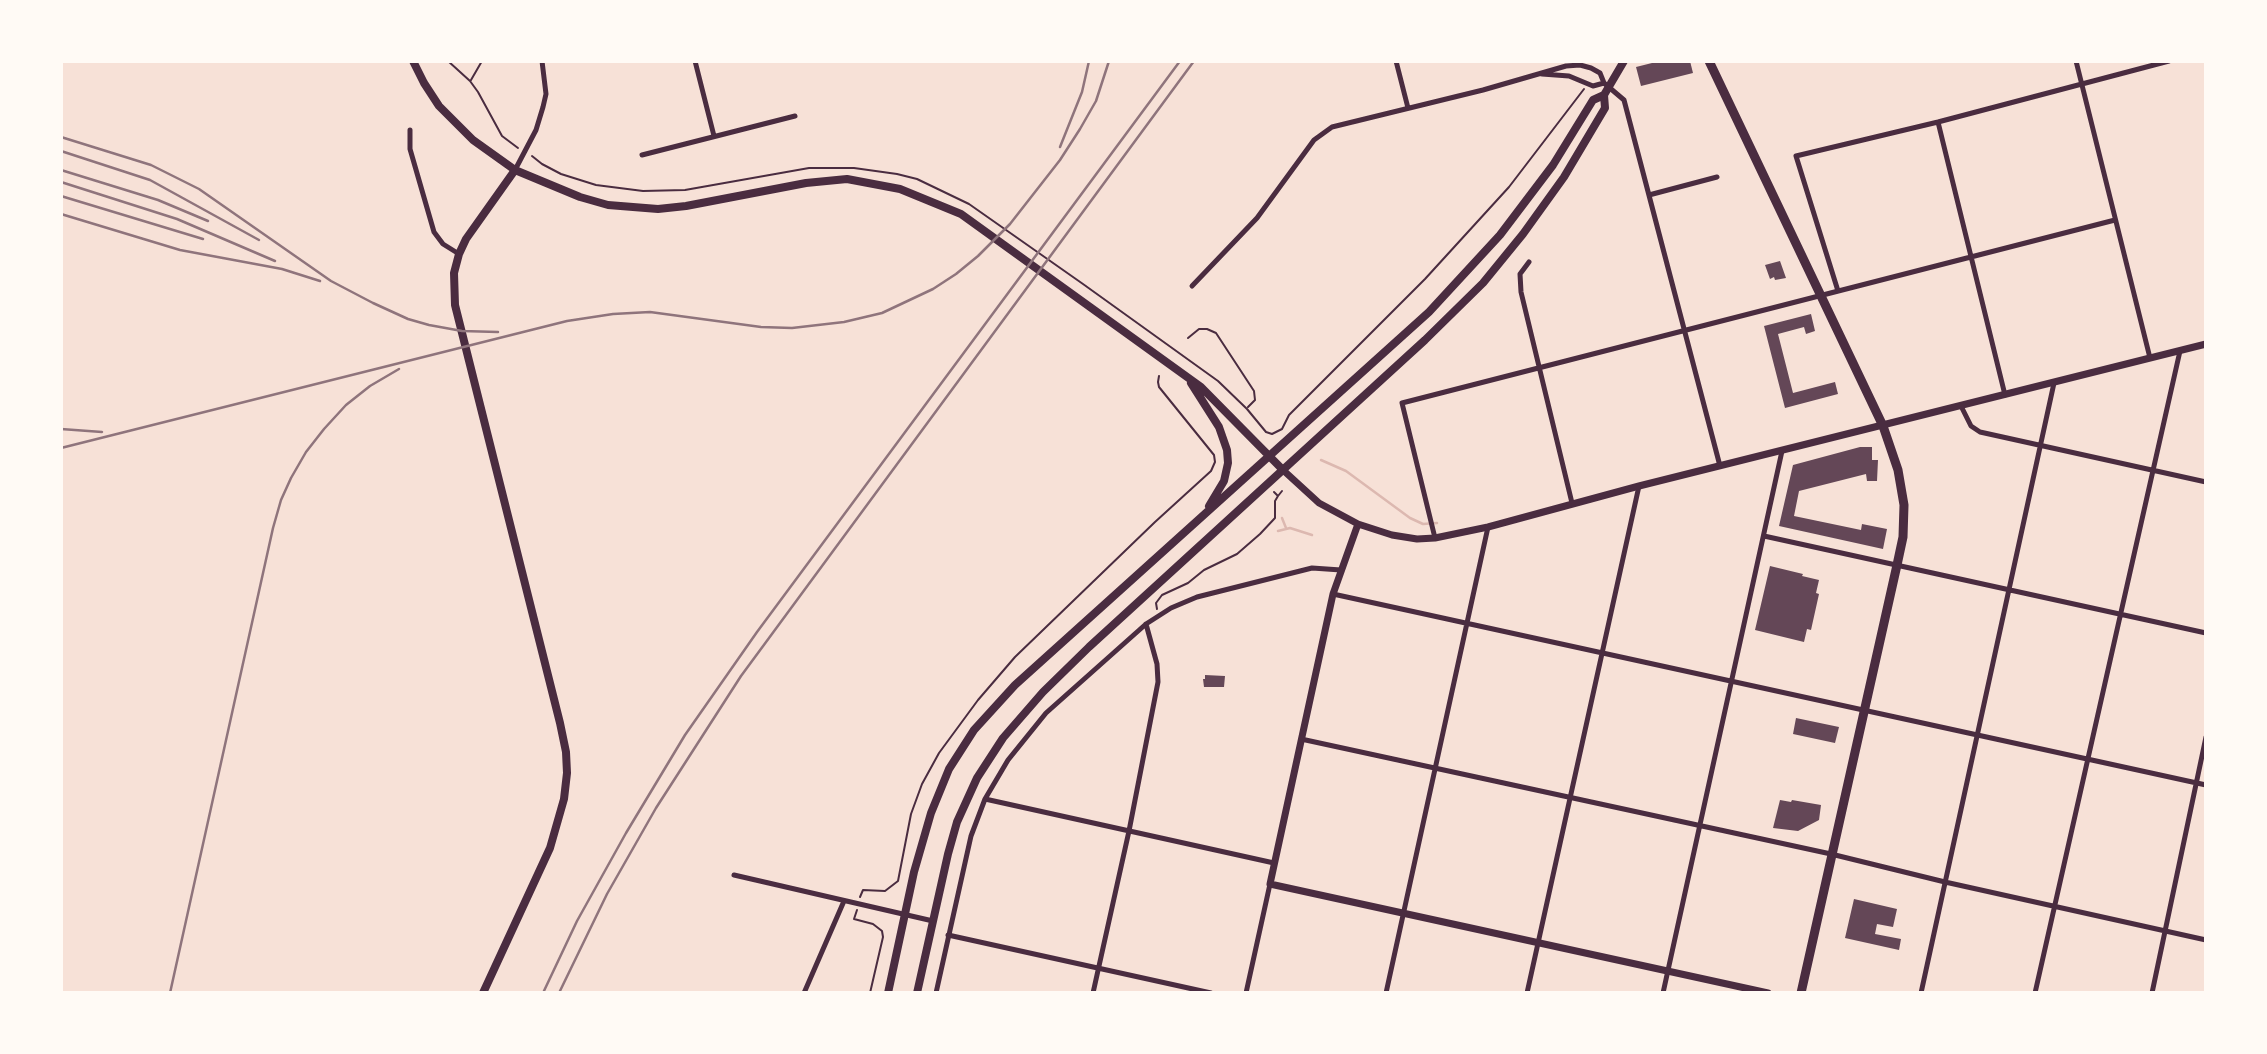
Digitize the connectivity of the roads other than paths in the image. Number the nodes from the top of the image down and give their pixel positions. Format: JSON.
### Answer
{"nodes":[{"id":1,"x":414,"y":61,"type":"edge"},
{"id":2,"x":542,"y":61,"type":"edge"},
{"id":3,"x":695,"y":61,"type":"edge"},
{"id":4,"x":1396,"y":61,"type":"edge"},
{"id":5,"x":1624,"y":61,"type":"edge"},
{"id":6,"x":1709,"y":61,"type":"edge"},
{"id":7,"x":2076,"y":61,"type":"edge"},
{"id":8,"x":2169,"y":61,"type":"edge"},
{"id":9,"x":1541,"y":74,"type":"junction"},
{"id":10,"x":1606,"y":84,"type":"junction"},
{"id":11,"x":2081,"y":84,"type":"junction"},
{"id":12,"x":1604,"y":95,"type":"junction"},
{"id":13,"x":1408,"y":108,"type":"junction"},
{"id":14,"x":795,"y":117,"type":"dead end"},
{"id":15,"x":1938,"y":122,"type":"junction"},
{"id":16,"x":410,"y":130,"type":"dead end"},
{"id":17,"x":714,"y":136,"type":"junction"},
{"id":18,"x":642,"y":155,"type":"dead end"},
{"id":19,"x":515,"y":170,"type":"junction"},
{"id":20,"x":1717,"y":177,"type":"dead end"},
{"id":21,"x":1649,"y":195,"type":"junction"},
{"id":22,"x":2115,"y":220,"type":"junction"},
{"id":23,"x":459,"y":254,"type":"junction"},
{"id":24,"x":1972,"y":258,"type":"junction"},
{"id":25,"x":1529,"y":262,"type":"dead end"},
{"id":26,"x":1192,"y":286,"type":"dead end"},
{"id":27,"x":1838,"y":291,"type":"junction"},
{"id":28,"x":1821,"y":295,"type":"junction"},
{"id":29,"x":1683,"y":330,"type":"junction"},
{"id":30,"x":2206,"y":344,"type":"edge"},
{"id":31,"x":2180,"y":351,"type":"junction"},
{"id":32,"x":2150,"y":358,"type":"junction"},
{"id":33,"x":1538,"y":368,"type":"junction"},
{"id":34,"x":1188,"y":378,"type":"junction"},
{"id":35,"x":2054,"y":383,"type":"junction"},
{"id":36,"x":2005,"y":395,"type":"junction"},
{"id":37,"x":1961,"y":406,"type":"junction"},
{"id":38,"x":1882,"y":426,"type":"junction"},
{"id":39,"x":2039,"y":445,"type":"junction"},
{"id":40,"x":1783,"y":451,"type":"junction"},
{"id":41,"x":1270,"y":456,"type":"junction"},
{"id":42,"x":1720,"y":466,"type":"junction"},
{"id":43,"x":1283,"y":470,"type":"junction"},
{"id":44,"x":2153,"y":471,"type":"junction"},
{"id":45,"x":2206,"y":482,"type":"edge"},
{"id":46,"x":1639,"y":486,"type":"junction"},
{"id":47,"x":1572,"y":503,"type":"junction"},
{"id":48,"x":1358,"y":524,"type":"junction"},
{"id":49,"x":1192,"y":527,"type":"junction"},
{"id":50,"x":1488,"y":527,"type":"junction"},
{"id":51,"x":1764,"y":536,"type":"junction"},
{"id":52,"x":1435,"y":538,"type":"junction"},
{"id":53,"x":1897,"y":565,"type":"junction"},
{"id":54,"x":1342,"y":570,"type":"junction"},
{"id":55,"x":2009,"y":590,"type":"junction"},
{"id":56,"x":1333,"y":594,"type":"junction"},
{"id":57,"x":2120,"y":614,"type":"junction"},
{"id":58,"x":1467,"y":623,"type":"junction"},
{"id":59,"x":1146,"y":624,"type":"junction"},
{"id":60,"x":2206,"y":633,"type":"edge"},
{"id":61,"x":1602,"y":652,"type":"junction"},
{"id":62,"x":1732,"y":680,"type":"junction"},
{"id":63,"x":1864,"y":709,"type":"junction"},
{"id":64,"x":1979,"y":735,"type":"junction"},
{"id":65,"x":2206,"y":737,"type":"edge"},
{"id":66,"x":1301,"y":739,"type":"junction"},
{"id":67,"x":2089,"y":760,"type":"junction"},
{"id":68,"x":1435,"y":768,"type":"junction"},
{"id":69,"x":2196,"y":783,"type":"junction"},
{"id":70,"x":2206,"y":785,"type":"edge"},
{"id":71,"x":1570,"y":798,"type":"junction"},
{"id":72,"x":985,"y":799,"type":"junction"},
{"id":73,"x":1700,"y":826,"type":"junction"},
{"id":74,"x":1129,"y":831,"type":"junction"},
{"id":75,"x":1831,"y":854,"type":"junction"},
{"id":76,"x":1274,"y":863,"type":"junction"},
{"id":77,"x":734,"y":875,"type":"dead end"},
{"id":78,"x":1945,"y":882,"type":"junction"},
{"id":79,"x":1270,"y":884,"type":"junction"},
{"id":80,"x":844,"y":901,"type":"junction"},
{"id":81,"x":2056,"y":905,"type":"junction"},
{"id":82,"x":1404,"y":913,"type":"junction"},
{"id":83,"x":905,"y":915,"type":"junction"},
{"id":84,"x":933,"y":920,"type":"junction"},
{"id":85,"x":2165,"y":931,"type":"junction"},
{"id":86,"x":948,"y":935,"type":"junction"},
{"id":87,"x":2206,"y":940,"type":"edge"},
{"id":88,"x":1538,"y":942,"type":"junction"},
{"id":89,"x":1099,"y":968,"type":"junction"},
{"id":90,"x":1668,"y":970,"type":"junction"},
{"id":91,"x":483,"y":993,"type":"edge"},
{"id":92,"x":804,"y":993,"type":"edge"},
{"id":93,"x":888,"y":993,"type":"edge"},
{"id":94,"x":917,"y":993,"type":"edge"},
{"id":95,"x":936,"y":993,"type":"edge"},
{"id":96,"x":1093,"y":993,"type":"edge"},
{"id":97,"x":1210,"y":993,"type":"edge"},
{"id":98,"x":1246,"y":993,"type":"edge"},
{"id":99,"x":1386,"y":993,"type":"edge"},
{"id":100,"x":1527,"y":993,"type":"edge"},
{"id":101,"x":1663,"y":993,"type":"edge"},
{"id":102,"x":1768,"y":993,"type":"edge"},
{"id":103,"x":1801,"y":993,"type":"edge"},
{"id":104,"x":1921,"y":993,"type":"edge"},
{"id":105,"x":2035,"y":993,"type":"edge"},
{"id":106,"x":2152,"y":993,"type":"edge"}],
"edges":[{"from":1,"to":19,"type":"main road"},
{"from":2,"to":19,"type":"street"},
{"from":3,"to":17,"type":"street"},
{"from":4,"to":13,"type":"street"},
{"from":5,"to":10,"type":"main road"},
{"from":6,"to":28,"type":"main road"},
{"from":7,"to":11,"type":"street"},
{"from":8,"to":11,"type":"street"},
{"from":9,"to":10,"type":"street"},
{"from":9,"to":10,"type":"street"},
{"from":9,"to":13,"type":"street"},
{"from":10,"to":12,"type":"main road"},
{"from":10,"to":21,"type":"street"},
{"from":11,"to":15,"type":"street"},
{"from":11,"to":22,"type":"street"},
{"from":12,"to":41,"type":"main road"},
{"from":12,"to":43,"type":"main road"},
{"from":13,"to":26,"type":"street"},
{"from":14,"to":17,"type":"street"},
{"from":15,"to":24,"type":"street"},
{"from":15,"to":27,"type":"street"},
{"from":16,"to":23,"type":"street"},
{"from":17,"to":18,"type":"street"},
{"from":19,"to":23,"type":"main road"},
{"from":19,"to":34,"type":"main road"},
{"from":20,"to":21,"type":"street"},
{"from":21,"to":29,"type":"street"},
{"from":22,"to":24,"type":"street"},
{"from":22,"to":32,"type":"street"},
{"from":23,"to":91,"type":"main road"},
{"from":24,"to":27,"type":"street"},
{"from":24,"to":36,"type":"street"},
{"from":25,"to":33,"type":"street"},
{"from":27,"to":28,"type":"street"},
{"from":28,"to":29,"type":"street"},
{"from":28,"to":38,"type":"main road"},
{"from":29,"to":33,"type":"street"},
{"from":29,"to":42,"type":"street"},
{"from":30,"to":31,"type":"street"},
{"from":31,"to":32,"type":"street"},
{"from":31,"to":44,"type":"street"},
{"from":32,"to":35,"type":"street"},
{"from":33,"to":47,"type":"street"},
{"from":33,"to":52,"type":"street"},
{"from":34,"to":41,"type":"main road"},
{"from":34,"to":49,"type":"main road"},
{"from":35,"to":36,"type":"street"},
{"from":35,"to":39,"type":"street"},
{"from":36,"to":37,"type":"street"},
{"from":37,"to":38,"type":"street"},
{"from":37,"to":39,"type":"street"},
{"from":38,"to":40,"type":"street"},
{"from":38,"to":53,"type":"main road"},
{"from":39,"to":44,"type":"street"},
{"from":39,"to":55,"type":"street"},
{"from":40,"to":42,"type":"street"},
{"from":40,"to":51,"type":"street"},
{"from":41,"to":43,"type":"main road"},
{"from":41,"to":49,"type":"main road"},
{"from":42,"to":46,"type":"street"},
{"from":43,"to":48,"type":"street"},
{"from":43,"to":84,"type":"main road"},
{"from":44,"to":45,"type":"street"},
{"from":44,"to":57,"type":"street"},
{"from":46,"to":47,"type":"street"},
{"from":46,"to":61,"type":"street"},
{"from":47,"to":50,"type":"street"},
{"from":48,"to":52,"type":"street"},
{"from":48,"to":54,"type":"street"},
{"from":49,"to":83,"type":"main road"},
{"from":50,"to":52,"type":"street"},
{"from":50,"to":58,"type":"street"},
{"from":51,"to":53,"type":"street"},
{"from":51,"to":62,"type":"street"},
{"from":53,"to":55,"type":"street"},
{"from":53,"to":63,"type":"main road"},
{"from":54,"to":56,"type":"street"},
{"from":54,"to":59,"type":"street"},
{"from":55,"to":57,"type":"street"},
{"from":55,"to":64,"type":"street"},
{"from":56,"to":58,"type":"street"},
{"from":56,"to":66,"type":"street"},
{"from":57,"to":60,"type":"street"},
{"from":57,"to":67,"type":"street"},
{"from":58,"to":61,"type":"street"},
{"from":58,"to":68,"type":"street"},
{"from":59,"to":72,"type":"street"},
{"from":59,"to":74,"type":"street"},
{"from":61,"to":62,"type":"street"},
{"from":61,"to":71,"type":"street"},
{"from":62,"to":63,"type":"street"},
{"from":62,"to":73,"type":"street"},
{"from":63,"to":64,"type":"street"},
{"from":63,"to":75,"type":"main road"},
{"from":64,"to":67,"type":"street"},
{"from":64,"to":78,"type":"street"},
{"from":65,"to":69,"type":"street"},
{"from":66,"to":68,"type":"street"},
{"from":66,"to":76,"type":"street"},
{"from":67,"to":69,"type":"street"},
{"from":67,"to":81,"type":"street"},
{"from":68,"to":71,"type":"street"},
{"from":68,"to":82,"type":"street"},
{"from":69,"to":70,"type":"street"},
{"from":69,"to":85,"type":"street"},
{"from":71,"to":73,"type":"street"},
{"from":71,"to":88,"type":"street"},
{"from":72,"to":74,"type":"street"},
{"from":72,"to":86,"type":"street"},
{"from":73,"to":75,"type":"street"},
{"from":73,"to":90,"type":"street"},
{"from":74,"to":76,"type":"street"},
{"from":74,"to":89,"type":"street"},
{"from":75,"to":78,"type":"street"},
{"from":75,"to":103,"type":"main road"},
{"from":76,"to":79,"type":"street"},
{"from":77,"to":80,"type":"street"},
{"from":78,"to":81,"type":"street"},
{"from":78,"to":104,"type":"street"},
{"from":79,"to":82,"type":"street"},
{"from":79,"to":98,"type":"street"},
{"from":80,"to":83,"type":"street"},
{"from":80,"to":92,"type":"street"},
{"from":81,"to":85,"type":"street"},
{"from":81,"to":105,"type":"street"},
{"from":82,"to":88,"type":"street"},
{"from":82,"to":99,"type":"street"},
{"from":83,"to":84,"type":"street"},
{"from":83,"to":93,"type":"main road"},
{"from":84,"to":94,"type":"main road"},
{"from":85,"to":87,"type":"street"},
{"from":85,"to":106,"type":"street"},
{"from":86,"to":89,"type":"street"},
{"from":86,"to":95,"type":"street"},
{"from":88,"to":90,"type":"street"},
{"from":88,"to":100,"type":"street"},
{"from":89,"to":96,"type":"street"},
{"from":89,"to":97,"type":"street"},
{"from":90,"to":101,"type":"street"},
{"from":90,"to":102,"type":"street"}]}
